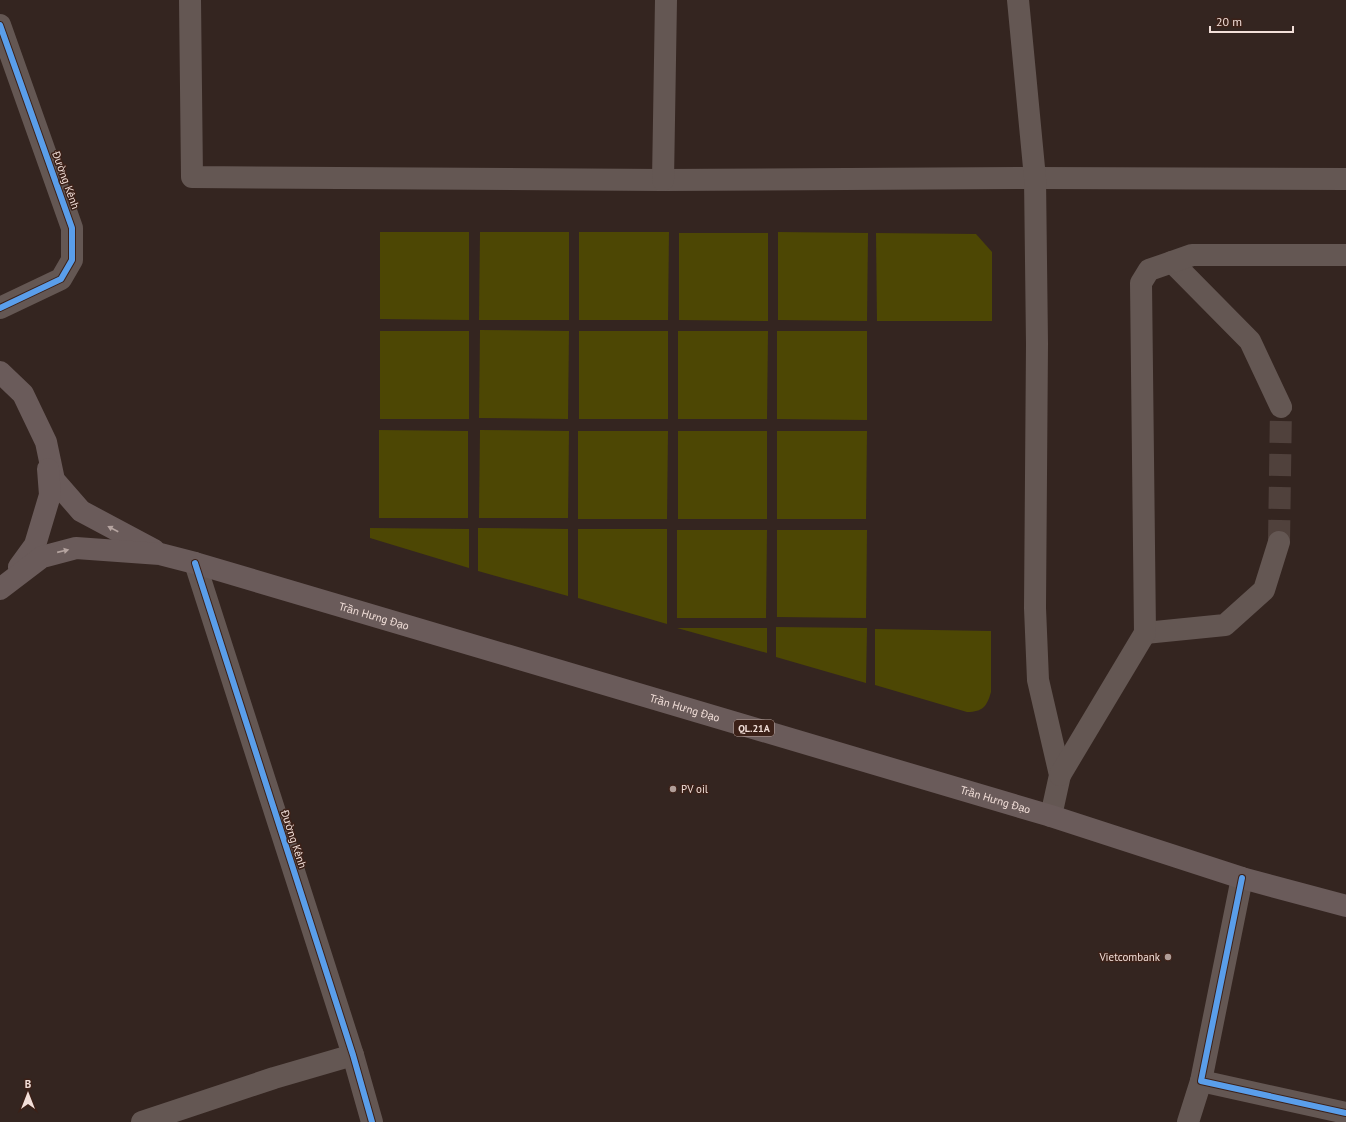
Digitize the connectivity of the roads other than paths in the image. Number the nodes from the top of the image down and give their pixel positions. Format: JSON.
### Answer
{"nodes":[{"id":1,"x":190,"y":0,"type":"edge"},
{"id":2,"x":666,"y":0,"type":"edge"},
{"id":3,"x":1018,"y":0,"type":"edge"},
{"id":4,"x":0,"y":25,"type":"edge"},
{"id":5,"x":1035,"y":178,"type":"junction"},
{"id":6,"x":1346,"y":179,"type":"edge"},
{"id":7,"x":662,"y":180,"type":"junction"},
{"id":8,"x":1346,"y":255,"type":"edge"},
{"id":9,"x":1172,"y":262,"type":"junction"},
{"id":10,"x":0,"y":308,"type":"edge"},
{"id":11,"x":0,"y":372,"type":"edge"},
{"id":12,"x":1281,"y":407,"type":"tunnel mouth"},
{"id":13,"x":46,"y":442,"type":"junction"},
{"id":14,"x":1279,"y":542,"type":"tunnel mouth"},
{"id":15,"x":160,"y":554,"type":"junction"},
{"id":16,"x":195,"y":563,"type":"junction"},
{"id":17,"x":3,"y":586,"type":"edge"},
{"id":18,"x":1145,"y":633,"type":"junction"},
{"id":19,"x":1060,"y":775,"type":"junction"},
{"id":20,"x":1052,"y":816,"type":"junction"},
{"id":21,"x":1242,"y":878,"type":"junction"},
{"id":22,"x":1346,"y":906,"type":"edge"},
{"id":23,"x":353,"y":1054,"type":"junction"},
{"id":24,"x":1202,"y":1081,"type":"junction"},
{"id":25,"x":1346,"y":1113,"type":"edge"},
{"id":26,"x":152,"y":1120,"type":"edge"},
{"id":27,"x":372,"y":1122,"type":"edge"},
{"id":28,"x":1188,"y":1122,"type":"edge"}],
"edges":[{"from":1,"to":7,"type":"street"},
{"from":2,"to":7,"type":"street"},
{"from":3,"to":5,"type":"street"},
{"from":4,"to":10,"type":"street","name":"Đường Kênh"},
{"from":5,"to":6,"type":"street"},
{"from":5,"to":7,"type":"street"},
{"from":5,"to":19,"type":"street"},
{"from":8,"to":9,"type":"street"},
{"from":9,"to":12,"type":"street"},
{"from":9,"to":18,"type":"street"},
{"from":11,"to":13,"type":"main road"},
{"from":15,"to":13,"type":"main road","one_way":true},
{"from":13,"to":17,"type":"main road"},
{"from":14,"to":18,"type":"street"},
{"from":15,"to":16,"type":"main road","name":"Trần Hưng Đạo","number":"QL.21A"},
{"from":17,"to":15,"type":"main road","one_way":true},
{"from":16,"to":20,"type":"main road","name":"Trần Hưng Đạo","number":"QL.21A"},
{"from":16,"to":23,"type":"street","name":"Đường Kênh"},
{"from":18,"to":19,"type":"street"},
{"from":19,"to":20,"type":"street"},
{"from":20,"to":21,"type":"main road","name":"Trần Hưng Đạo","number":"QL.21A"},
{"from":21,"to":22,"type":"main road","name":"Trần Hưng Đạo","number":"QL.21A"},
{"from":21,"to":24,"type":"street"},
{"from":23,"to":26,"type":"street"},
{"from":23,"to":27,"type":"street","name":"Đường Kênh"},
{"from":24,"to":25,"type":"street"},
{"from":24,"to":28,"type":"street"}]}
